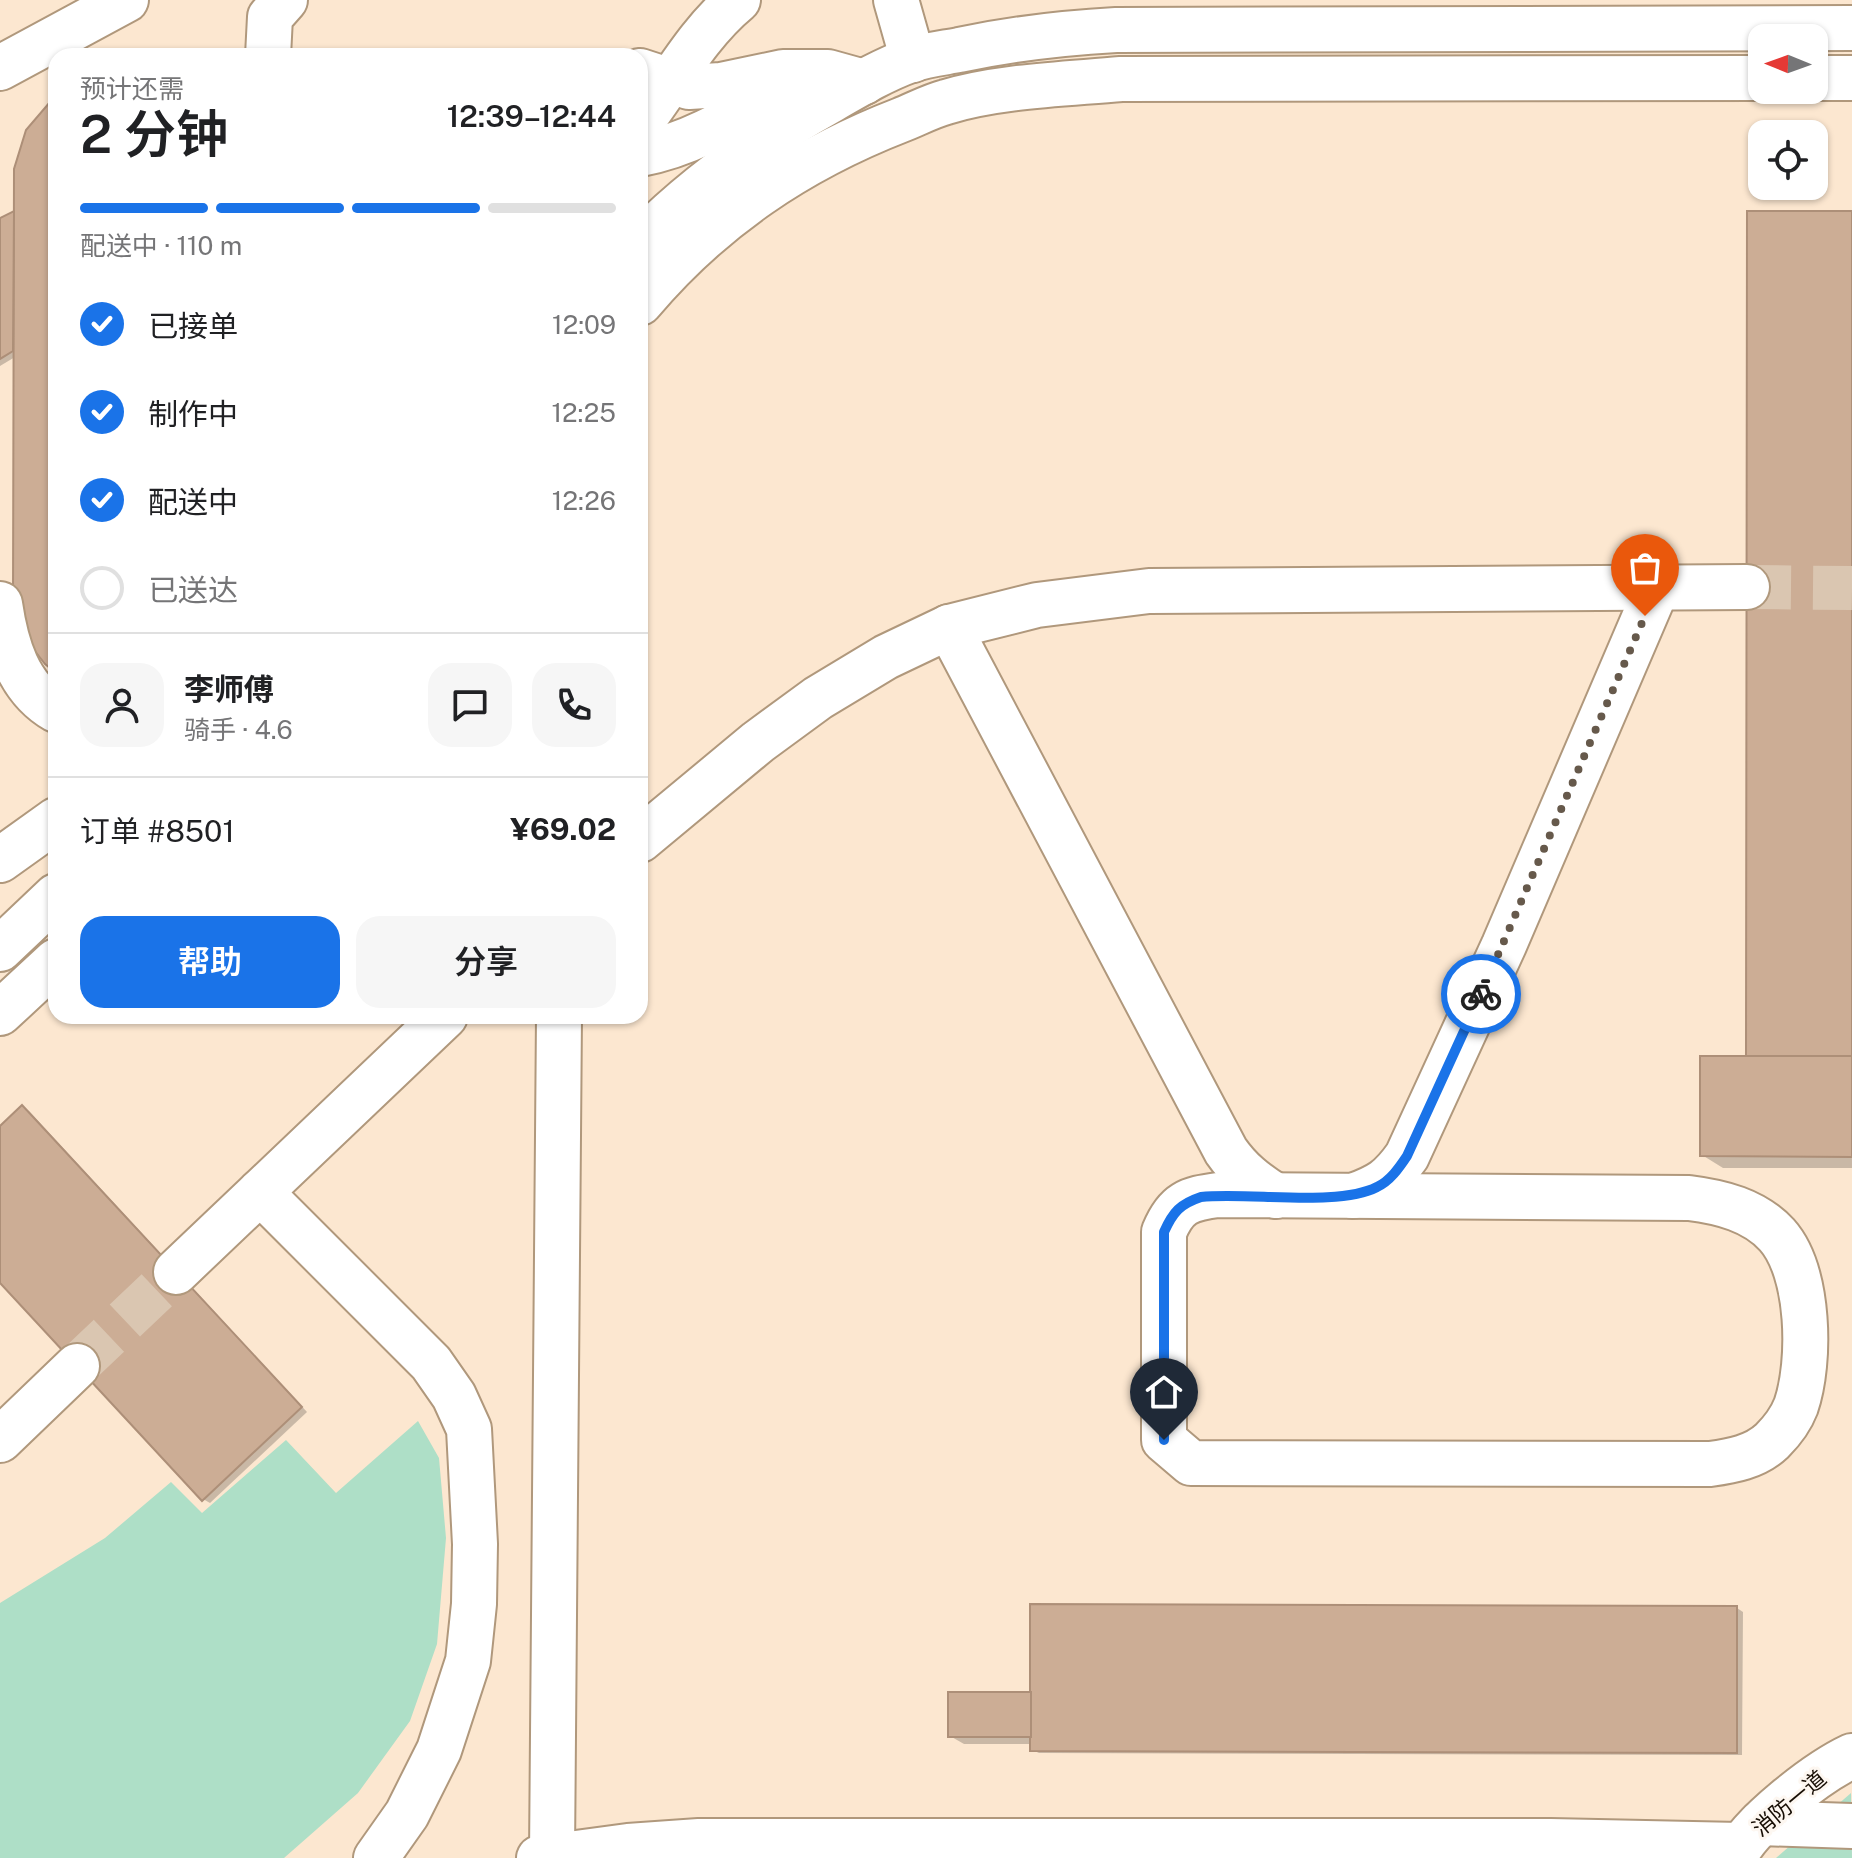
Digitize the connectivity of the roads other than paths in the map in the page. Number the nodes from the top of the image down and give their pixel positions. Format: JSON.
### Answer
{"nodes":[{"id":1,"x":126,"y":0,"type":"edge"},
{"id":2,"x":285,"y":0,"type":"edge"},
{"id":3,"x":738,"y":0,"type":"edge"},
{"id":4,"x":896,"y":0,"type":"edge"},
{"id":5,"x":1852,"y":28,"type":"edge"},
{"id":6,"x":268,"y":48,"type":"edge"},
{"id":7,"x":913,"y":60,"type":"junction"},
{"id":8,"x":0,"y":71,"type":"edge"},
{"id":9,"x":48,"y":72,"type":"edge"},
{"id":10,"x":812,"y":72,"type":"junction"},
{"id":11,"x":655,"y":77,"type":"edge"},
{"id":12,"x":1748,"y":78,"type":"edge"},
{"id":13,"x":1828,"y":78,"type":"edge"},
{"id":14,"x":1852,"y":78,"type":"edge"},
{"id":15,"x":864,"y":82,"type":"junction"},
{"id":16,"x":648,"y":99,"type":"edge"},
{"id":17,"x":648,"y":152,"type":"edge"},
{"id":18,"x":648,"y":235,"type":"edge"},
{"id":19,"x":648,"y":293,"type":"edge"},
{"id":20,"x":1747,"y":587,"type":"tunnel mouth"},
{"id":21,"x":1657,"y":588,"type":"junction"},
{"id":22,"x":0,"y":604,"type":"edge"},
{"id":23,"x":949,"y":627,"type":"junction"},
{"id":24,"x":48,"y":706,"type":"edge"},
{"id":25,"x":48,"y":826,"type":"edge"},
{"id":26,"x":648,"y":833,"type":"edge"},
{"id":27,"x":0,"y":860,"type":"edge"},
{"id":28,"x":48,"y":904,"type":"edge"},
{"id":29,"x":0,"y":949,"type":"edge"},
{"id":30,"x":48,"y":968,"type":"edge"},
{"id":31,"x":0,"y":1013,"type":"edge"},
{"id":32,"x":437,"y":1024,"type":"edge"},
{"id":33,"x":559,"y":1024,"type":"edge"},
{"id":34,"x":260,"y":1192,"type":"junction"},
{"id":35,"x":1276,"y":1196,"type":"junction"},
{"id":36,"x":1352,"y":1196,"type":"junction"},
{"id":37,"x":176,"y":1272,"type":"tunnel mouth"},
{"id":38,"x":77,"y":1366,"type":"tunnel mouth"},
{"id":39,"x":0,"y":1440,"type":"edge"},
{"id":40,"x":1852,"y":1756,"type":"edge"},
{"id":41,"x":1852,"y":1826,"type":"edge"},
{"id":42,"x":1745,"y":1842,"type":"edge"},
{"id":43,"x":1566,"y":1850,"type":"edge"},
{"id":44,"x":545,"y":1856,"type":"edge"},
{"id":45,"x":376,"y":1858,"type":"edge"}],
"edges":[{"from":1,"to":8,"type":"main road"},
{"from":2,"to":6,"type":"main road"},
{"from":3,"to":11,"type":"main road"},
{"from":4,"to":7,"type":"main road"},
{"from":5,"to":7,"type":"main road"},
{"from":7,"to":15,"type":"main road"},
{"from":8,"to":9,"type":"main road"},
{"from":10,"to":11,"type":"main road"},
{"from":10,"to":15,"type":"main road"},
{"from":10,"to":17,"type":"main road"},
{"from":11,"to":16,"type":"main road"},
{"from":12,"to":19,"type":"main road"},
{"from":13,"to":14,"type":"main road"},
{"from":15,"to":18,"type":"main road"},
{"from":20,"to":21,"type":"main road"},
{"from":21,"to":23,"type":"main road"},
{"from":21,"to":36,"type":"main road"},
{"from":22,"to":24,"type":"main road"},
{"from":23,"to":26,"type":"main road"},
{"from":23,"to":35,"type":"main road"},
{"from":25,"to":27,"type":"main road"},
{"from":28,"to":29,"type":"main road"},
{"from":30,"to":31,"type":"main road"},
{"from":32,"to":34,"type":"main road"},
{"from":33,"to":44,"type":"main road"},
{"from":34,"to":37,"type":"main road"},
{"from":34,"to":45,"type":"main road"},
{"from":35,"to":36,"type":"main road"},
{"from":35,"to":36,"type":"main road"},
{"from":38,"to":39,"type":"main road"},
{"from":40,"to":42,"type":"main road","name":"消防一道"},
{"from":41,"to":42,"type":"main road"},
{"from":42,"to":43,"type":"main road"},
{"from":43,"to":44,"type":"main road"}]}
